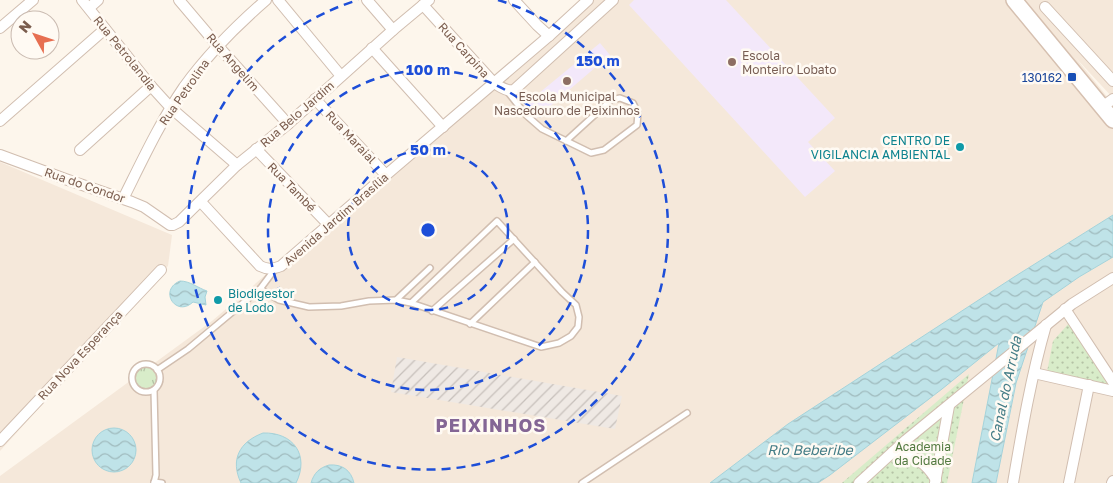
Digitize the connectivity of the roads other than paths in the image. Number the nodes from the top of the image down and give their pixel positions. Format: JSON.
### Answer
{"nodes":[{"id":1,"x":33,"y":0,"type":"edge"},
{"id":2,"x":82,"y":0,"type":"edge"},
{"id":3,"x":98,"y":0,"type":"edge"},
{"id":4,"x":179,"y":0,"type":"edge"},
{"id":5,"x":266,"y":0,"type":"edge"},
{"id":6,"x":278,"y":0,"type":"edge"},
{"id":7,"x":367,"y":0,"type":"edge"},
{"id":8,"x":514,"y":0,"type":"edge"},
{"id":9,"x":588,"y":0,"type":"edge"},
{"id":10,"x":613,"y":0,"type":"edge"},
{"id":11,"x":1016,"y":0,"type":"edge"},
{"id":12,"x":426,"y":3,"type":"edge"},
{"id":13,"x":1045,"y":7,"type":"dead end"},
{"id":14,"x":89,"y":8,"type":"junction"},
{"id":15,"x":0,"y":28,"type":"edge"},
{"id":16,"x":106,"y":29,"type":"junction"},
{"id":17,"x":393,"y":30,"type":"junction"},
{"id":18,"x":549,"y":36,"type":"junction"},
{"id":19,"x":218,"y":46,"type":"junction"},
{"id":20,"x":372,"y":48,"type":"junction"},
{"id":21,"x":341,"y":76,"type":"junction"},
{"id":22,"x":1113,"y":81,"type":"edge"},
{"id":23,"x":494,"y":83,"type":"junction"},
{"id":24,"x":152,"y":86,"type":"junction"},
{"id":25,"x":506,"y":91,"type":"junction"},
{"id":26,"x":315,"y":99,"type":"junction"},
{"id":27,"x":1108,"y":103,"type":"edge"},
{"id":28,"x":170,"y":108,"type":"junction"},
{"id":29,"x":1113,"y":120,"type":"edge"},
{"id":30,"x":0,"y":121,"type":"edge"},
{"id":31,"x":288,"y":124,"type":"junction"},
{"id":32,"x":443,"y":127,"type":"junction"},
{"id":33,"x":566,"y":141,"type":"junction"},
{"id":34,"x":256,"y":149,"type":"junction"},
{"id":35,"x":80,"y":150,"type":"dead end"},
{"id":36,"x":0,"y":155,"type":"edge"},
{"id":37,"x":237,"y":165,"type":"junction"},
{"id":38,"x":386,"y":175,"type":"junction"},
{"id":39,"x":123,"y":198,"type":"junction"},
{"id":40,"x":201,"y":202,"type":"junction"},
{"id":41,"x":166,"y":222,"type":"joint"},
{"id":42,"x":329,"y":225,"type":"junction"},
{"id":43,"x":514,"y":239,"type":"junction"},
{"id":44,"x":534,"y":262,"type":"junction"},
{"id":45,"x":275,"y":268,"type":"junction"},
{"id":46,"x":430,"y":268,"type":"dead end"},
{"id":47,"x":161,"y":270,"type":"dead end"},
{"id":48,"x":1113,"y":278,"type":"edge"},
{"id":49,"x":260,"y":289,"type":"junction"},
{"id":50,"x":396,"y":300,"type":"junction"},
{"id":51,"x":411,"y":303,"type":"junction"},
{"id":52,"x":1065,"y":309,"type":"junction"},
{"id":53,"x":432,"y":311,"type":"junction"},
{"id":54,"x":470,"y":324,"type":"junction"},
{"id":55,"x":1046,"y":324,"type":"junction"},
{"id":56,"x":157,"y":370,"type":"junction"},
{"id":57,"x":1034,"y":373,"type":"junction"},
{"id":58,"x":1113,"y":382,"type":"edge"},
{"id":59,"x":1089,"y":385,"type":"junction"},
{"id":60,"x":154,"y":390,"type":"junction"},
{"id":61,"x":1113,"y":390,"type":"edge"},
{"id":62,"x":952,"y":403,"type":"junction"},
{"id":63,"x":686,"y":413,"type":"dead end"},
{"id":64,"x":0,"y":440,"type":"edge"},
{"id":65,"x":893,"y":452,"type":"junction"},
{"id":66,"x":154,"y":482,"type":"edge"},
{"id":67,"x":935,"y":482,"type":"edge"},
{"id":68,"x":162,"y":483,"type":"edge"},
{"id":69,"x":582,"y":483,"type":"edge"},
{"id":70,"x":860,"y":483,"type":"edge"},
{"id":71,"x":1013,"y":483,"type":"edge"},
{"id":72,"x":1069,"y":483,"type":"edge"}],
"edges":[{"from":1,"to":15,"type":"street"},
{"from":2,"to":14,"type":"street","name":"Rua Petrolandia"},
{"from":3,"to":14,"type":"street"},
{"from":4,"to":19,"type":"street","name":"Rua Angelim"},
{"from":5,"to":19,"type":"street","name":"Rua Petrolina"},
{"from":6,"to":21,"type":"street"},
{"from":7,"to":17,"type":"street"},
{"from":8,"to":18,"type":"street"},
{"from":9,"to":18,"type":"street","name":"Avenida Jardim Brasília"},
{"from":10,"to":25,"type":"street"},
{"from":11,"to":27,"type":"main road"},
{"from":12,"to":17,"type":"street","name":"Rua Belo Jardim"},
{"from":12,"to":23,"type":"street","name":"Rua Carpina"},
{"from":13,"to":22,"type":"street"},
{"from":14,"to":16,"type":"street","name":"Rua Petrolandia"},
{"from":16,"to":24,"type":"street","name":"Rua Petrolandia"},
{"from":16,"to":30,"type":"street"},
{"from":17,"to":20,"type":"street","name":"Rua Belo Jardim"},
{"from":18,"to":23,"type":"street","name":"Avenida Jardim Brasília"},
{"from":19,"to":28,"type":"street","name":"Rua Petrolina"},
{"from":19,"to":31,"type":"street","name":"Rua Angelim"},
{"from":20,"to":21,"type":"street","name":"Rua Belo Jardim"},
{"from":20,"to":32,"type":"street"},
{"from":21,"to":26,"type":"street","name":"Rua Belo Jardim"},
{"from":23,"to":25,"type":"street","name":"Rua Carpina"},
{"from":23,"to":32,"type":"street","name":"Avenida Jardim Brasília"},
{"from":24,"to":28,"type":"street","name":"Rua Petrolandia"},
{"from":24,"to":35,"type":"street"},
{"from":25,"to":33,"type":"lane"},
{"from":26,"to":31,"type":"street","name":"Rua Belo Jardim"},
{"from":26,"to":38,"type":"street","name":"Rua Maraial"},
{"from":27,"to":29,"type":"main road"},
{"from":28,"to":37,"type":"street","name":"Rua Petrolandia"},
{"from":28,"to":39,"type":"street","name":"Rua Petrolina"},
{"from":31,"to":34,"type":"street","name":"Rua Belo Jardim"},
{"from":32,"to":38,"type":"street","name":"Avenida Jardim Brasília"},
{"from":33,"to":33,"type":"lane"},
{"from":34,"to":37,"type":"street","name":"Rua Belo Jardim"},
{"from":34,"to":42,"type":"street","name":"Rua També"},
{"from":36,"to":39,"type":"street","name":"Rua do Condor"},
{"from":37,"to":40,"type":"street","name":"Rua Belo Jardim"},
{"from":38,"to":42,"type":"street","name":"Avenida Jardim Brasília"},
{"from":39,"to":41,"type":"street","name":"Rua do Condor"},
{"from":40,"to":41,"type":"street","name":"Rua Belo Jardim"},
{"from":40,"to":45,"type":"street","name":"Avenida Jardim Brasília"},
{"from":42,"to":45,"type":"street","name":"Avenida Jardim Brasília"},
{"from":43,"to":44,"type":"lane"},
{"from":43,"to":51,"type":"lane"},
{"from":43,"to":53,"type":"lane"},
{"from":44,"to":54,"type":"lane"},
{"from":44,"to":54,"type":"lane"},
{"from":45,"to":49,"type":"lane"},
{"from":46,"to":50,"type":"lane"},
{"from":47,"to":64,"type":"street","name":"Rua Nova Esperança"},
{"from":48,"to":52,"type":"street"},
{"from":49,"to":50,"type":"lane"},
{"from":49,"to":56,"type":"lane"},
{"from":50,"to":51,"type":"lane"},
{"from":51,"to":53,"type":"lane"},
{"from":52,"to":55,"type":"street"},
{"from":52,"to":58,"type":"street"},
{"from":53,"to":54,"type":"lane"},
{"from":55,"to":57,"type":"street"},
{"from":55,"to":62,"type":"street"},
{"from":56,"to":60,"type":"lane"},
{"from":56,"to":60,"type":"lane"},
{"from":57,"to":59,"type":"street"},
{"from":57,"to":71,"type":"street"},
{"from":59,"to":61,"type":"street"},
{"from":59,"to":72,"type":"street"},
{"from":60,"to":66,"type":"lane"},
{"from":62,"to":65,"type":"street"},
{"from":62,"to":67,"type":"street"},
{"from":63,"to":69,"type":"lane"},
{"from":65,"to":67,"type":"street"},
{"from":65,"to":70,"type":"street"},
{"from":66,"to":68,"type":"lane"}]}
